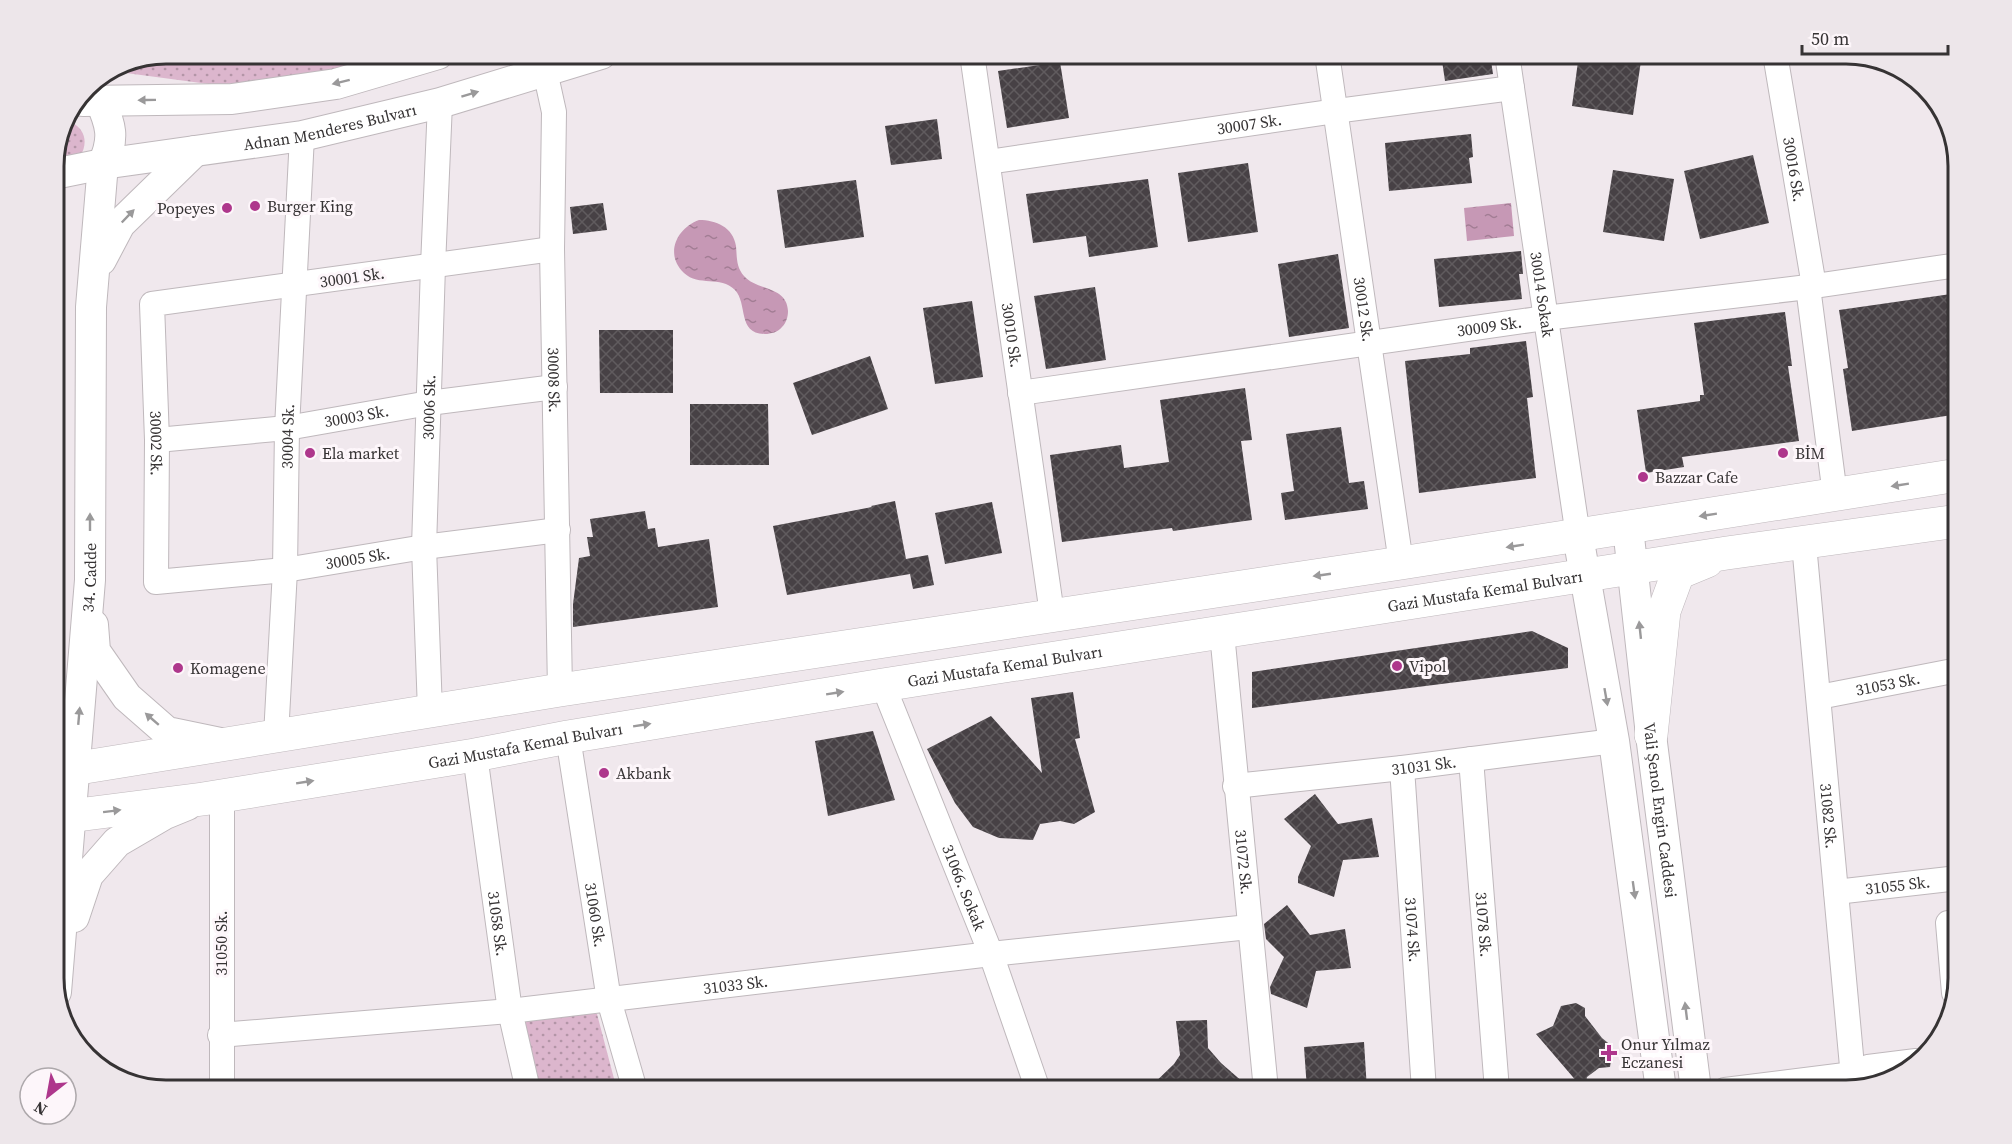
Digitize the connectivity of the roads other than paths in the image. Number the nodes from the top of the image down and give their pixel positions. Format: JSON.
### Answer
{"nodes":[{"id":1,"x":404,"y":64,"type":"edge"},
{"id":2,"x":568,"y":64,"type":"edge"},
{"id":3,"x":973,"y":64,"type":"edge"},
{"id":4,"x":1329,"y":64,"type":"edge"},
{"id":5,"x":1508,"y":64,"type":"edge"},
{"id":6,"x":1777,"y":64,"type":"edge"},
{"id":7,"x":545,"y":71,"type":"junction"},
{"id":8,"x":1512,"y":88,"type":"junction"},
{"id":9,"x":90,"y":101,"type":"edge"},
{"id":10,"x":440,"y":103,"type":"junction"},
{"id":11,"x":1336,"y":111,"type":"junction"},
{"id":12,"x":302,"y":136,"type":"junction"},
{"id":13,"x":195,"y":151,"type":"junction"},
{"id":14,"x":988,"y":162,"type":"junction"},
{"id":15,"x":103,"y":164,"type":"junction"},
{"id":16,"x":65,"y":172,"type":"edge"},
{"id":17,"x":552,"y":249,"type":"junction"},
{"id":18,"x":433,"y":266,"type":"junction"},
{"id":19,"x":1947,"y":267,"type":"edge"},
{"id":20,"x":295,"y":285,"type":"junction"},
{"id":21,"x":1811,"y":286,"type":"junction"},
{"id":22,"x":152,"y":304,"type":"joint"},
{"id":23,"x":91,"y":307,"type":"junction"},
{"id":24,"x":1545,"y":318,"type":"junction"},
{"id":25,"x":1368,"y":343,"type":"junction"},
{"id":26,"x":555,"y":387,"type":"junction"},
{"id":27,"x":1020,"y":393,"type":"junction"},
{"id":28,"x":429,"y":403,"type":"junction"},
{"id":29,"x":287,"y":428,"type":"junction"},
{"id":30,"x":157,"y":440,"type":"junction"},
{"id":31,"x":1947,"y":477,"type":"edge"},
{"id":32,"x":1835,"y":495,"type":"junction"},
{"id":33,"x":1947,"y":523,"type":"edge"},
{"id":34,"x":1628,"y":528,"type":"junction"},
{"id":35,"x":558,"y":530,"type":"junction"},
{"id":36,"x":1578,"y":536,"type":"junction"},
{"id":37,"x":1804,"y":544,"type":"junction"},
{"id":38,"x":424,"y":547,"type":"junction"},
{"id":39,"x":1727,"y":553,"type":"junction"},
{"id":40,"x":1401,"y":563,"type":"junction"},
{"id":41,"x":1633,"y":569,"type":"junction"},
{"id":42,"x":285,"y":570,"type":"junction"},
{"id":43,"x":1585,"y":576,"type":"junction"},
{"id":44,"x":90,"y":580,"type":"junction"},
{"id":45,"x":156,"y":582,"type":"joint"},
{"id":46,"x":1052,"y":614,"type":"junction"},
{"id":47,"x":1222,"y":633,"type":"junction"},
{"id":48,"x":1948,"y":672,"type":"edge"},
{"id":49,"x":883,"y":685,"type":"junction"},
{"id":50,"x":560,"y":690,"type":"junction"},
{"id":51,"x":1819,"y":696,"type":"junction"},
{"id":52,"x":430,"y":711,"type":"junction"},
{"id":53,"x":1651,"y":735,"type":"junction"},
{"id":54,"x":276,"y":736,"type":"junction"},
{"id":55,"x":568,"y":737,"type":"junction"},
{"id":56,"x":1614,"y":741,"type":"junction"},
{"id":57,"x":226,"y":745,"type":"junction"},
{"id":58,"x":475,"y":755,"type":"junction"},
{"id":59,"x":1471,"y":759,"type":"junction"},
{"id":60,"x":65,"y":764,"type":"edge"},
{"id":61,"x":1402,"y":768,"type":"junction"},
{"id":62,"x":65,"y":771,"type":"edge"},
{"id":63,"x":1236,"y":786,"type":"junction"},
{"id":64,"x":213,"y":797,"type":"junction"},
{"id":65,"x":65,"y":817,"type":"edge"},
{"id":66,"x":1948,"y":879,"type":"edge"},
{"id":67,"x":1836,"y":892,"type":"junction"},
{"id":68,"x":1249,"y":927,"type":"junction"},
{"id":69,"x":65,"y":953,"type":"edge"},
{"id":70,"x":991,"y":954,"type":"junction"},
{"id":71,"x":609,"y":1000,"type":"junction"},
{"id":72,"x":510,"y":1011,"type":"junction"},
{"id":73,"x":220,"y":1035,"type":"junction"},
{"id":74,"x":1902,"y":1063,"type":"edge"},
{"id":75,"x":1854,"y":1079,"type":"edge"},
{"id":76,"x":1856,"y":1079,"type":"edge"},
{"id":77,"x":222,"y":1080,"type":"edge"},
{"id":78,"x":526,"y":1080,"type":"edge"},
{"id":79,"x":632,"y":1080,"type":"edge"},
{"id":80,"x":1035,"y":1080,"type":"edge"},
{"id":81,"x":1265,"y":1080,"type":"edge"},
{"id":82,"x":1423,"y":1080,"type":"edge"},
{"id":83,"x":1496,"y":1080,"type":"edge"},
{"id":84,"x":1660,"y":1080,"type":"edge"},
{"id":85,"x":1695,"y":1080,"type":"edge"}],
"edges":[{"from":1,"to":9,"type":"main road","one_way":true},
{"from":2,"to":7,"type":"main road","name":"Adnan Menderes Bulvarı"},
{"from":3,"to":14,"type":"street","name":"30010 Sk."},
{"from":4,"to":11,"type":"street","name":"30012 Sk."},
{"from":5,"to":8,"type":"street","name":"30014 Sokak"},
{"from":6,"to":21,"type":"street","name":"30016 Sk."},
{"from":10,"to":7,"type":"main road","name":"Adnan Menderes Bulvarı","one_way":true},
{"from":7,"to":17,"type":"street","name":"30008 Sk."},
{"from":8,"to":11,"type":"street","name":"30007 Sk."},
{"from":8,"to":24,"type":"street","name":"30014 Sokak"},
{"from":9,"to":15,"type":"main road","name":"34. Cadde"},
{"from":10,"to":12,"type":"main road","name":"Adnan Menderes Bulvarı"},
{"from":10,"to":18,"type":"street","name":"30006 Sk."},
{"from":11,"to":14,"type":"street","name":"30007 Sk."},
{"from":11,"to":25,"type":"street","name":"30012 Sk."},
{"from":12,"to":13,"type":"main road","name":"Adnan Menderes Bulvarı"},
{"from":12,"to":20,"type":"street","name":"30004 Sk."},
{"from":13,"to":15,"type":"main road","name":"Adnan Menderes Bulvarı"},
{"from":23,"to":13,"type":"main road","one_way":true},
{"from":14,"to":27,"type":"street","name":"30010 Sk."},
{"from":15,"to":16,"type":"main road","name":"Adnan Menderes Bulvarı"},
{"from":15,"to":23,"type":"main road","name":"34. Cadde"},
{"from":17,"to":18,"type":"street","name":"30001 Sk."},
{"from":17,"to":26,"type":"street","name":"30008 Sk."},
{"from":18,"to":20,"type":"street","name":"30001 Sk."},
{"from":18,"to":28,"type":"street","name":"30006 Sk."},
{"from":19,"to":21,"type":"street","name":"30009 Sk."},
{"from":20,"to":22,"type":"street","name":"30001 Sk."},
{"from":20,"to":29,"type":"street","name":"30004 Sk."},
{"from":21,"to":24,"type":"street","name":"30009 Sk."},
{"from":21,"to":32,"type":"street","name":"30016 Sk."},
{"from":22,"to":30,"type":"street","name":"30002 Sk."},
{"from":44,"to":23,"type":"main road","name":"34. Cadde","one_way":true},
{"from":24,"to":25,"type":"street","name":"30009 Sk."},
{"from":24,"to":36,"type":"street","name":"30014 Sokak"},
{"from":25,"to":27,"type":"street","name":"30009 Sk."},
{"from":25,"to":40,"type":"street","name":"30012 Sk."},
{"from":26,"to":28,"type":"street","name":"30003 Sk."},
{"from":26,"to":35,"type":"street","name":"30008 Sk."},
{"from":27,"to":46,"type":"street","name":"30010 Sk."},
{"from":28,"to":29,"type":"street","name":"30003 Sk."},
{"from":28,"to":38,"type":"street","name":"30006 Sk."},
{"from":29,"to":30,"type":"street","name":"30003 Sk."},
{"from":29,"to":42,"type":"street","name":"30004 Sk."},
{"from":30,"to":45,"type":"street","name":"30002 Sk."},
{"from":31,"to":32,"type":"highway","one_way":true},
{"from":32,"to":34,"type":"highway","one_way":true},
{"from":33,"to":37,"type":"highway","name":"Gazi Mustafa Kemal Bulvarı"},
{"from":34,"to":36,"type":"highway"},
{"from":34,"to":41,"type":"main road","name":"Vali Şenol Engin Caddesi"},
{"from":35,"to":38,"type":"street","name":"30005 Sk."},
{"from":35,"to":50,"type":"street","name":"30008 Sk."},
{"from":36,"to":40,"type":"highway","one_way":true},
{"from":36,"to":43,"type":"main road"},
{"from":37,"to":39,"type":"highway","name":"Gazi Mustafa Kemal Bulvarı"},
{"from":37,"to":51,"type":"street","name":"31082 Sk."},
{"from":38,"to":42,"type":"street","name":"30005 Sk."},
{"from":38,"to":52,"type":"street","name":"30006 Sk."},
{"from":39,"to":41,"type":"highway","name":"Gazi Mustafa Kemal Bulvarı"},
{"from":39,"to":53,"type":"highway"},
{"from":40,"to":46,"type":"highway","one_way":true},
{"from":41,"to":43,"type":"highway","name":"Gazi Mustafa Kemal Bulvarı"},
{"from":53,"to":41,"type":"main road","name":"Vali Şenol Engin Caddesi","one_way":true},
{"from":42,"to":45,"type":"street","name":"30005 Sk."},
{"from":42,"to":54,"type":"street","name":"30004 Sk."},
{"from":43,"to":47,"type":"highway","name":"Gazi Mustafa Kemal Bulvarı"},
{"from":43,"to":56,"type":"main road","one_way":true},
{"from":57,"to":44,"type":"main road","one_way":true},
{"from":60,"to":44,"type":"main road","name":"34. Cadde","one_way":true},
{"from":46,"to":50,"type":"highway"},
{"from":47,"to":49,"type":"highway","name":"Gazi Mustafa Kemal Bulvarı"},
{"from":47,"to":63,"type":"street","name":"31072 Sk."},
{"from":48,"to":51,"type":"street","name":"31053 Sk."},
{"from":55,"to":49,"type":"highway","name":"Gazi Mustafa Kemal Bulvarı","one_way":true},
{"from":49,"to":70,"type":"street","name":"31066. Sokak"},
{"from":50,"to":52,"type":"highway"},
{"from":51,"to":67,"type":"street","name":"31082 Sk."},
{"from":52,"to":54,"type":"highway"},
{"from":85,"to":53,"type":"main road","name":"Vali Şenol Engin Caddesi","one_way":true},
{"from":54,"to":57,"type":"highway"},
{"from":55,"to":58,"type":"highway","name":"Gazi Mustafa Kemal Bulvarı"},
{"from":55,"to":71,"type":"street","name":"31060 Sk."},
{"from":56,"to":59,"type":"street","name":"31031 Sk."},
{"from":56,"to":84,"type":"main road","one_way":true},
{"from":57,"to":62,"type":"highway"},
{"from":64,"to":58,"type":"highway","name":"Gazi Mustafa Kemal Bulvarı","one_way":true},
{"from":58,"to":72,"type":"street","name":"31058 Sk."},
{"from":59,"to":61,"type":"street","name":"31031 Sk."},
{"from":59,"to":83,"type":"street","name":"31078 Sk."},
{"from":61,"to":63,"type":"street","name":"31031 Sk."},
{"from":61,"to":82,"type":"street","name":"31074 Sk."},
{"from":63,"to":68,"type":"street","name":"31072 Sk."},
{"from":65,"to":64,"type":"highway","name":"Gazi Mustafa Kemal Bulvarı","one_way":true},
{"from":64,"to":69,"type":"main road"},
{"from":64,"to":73,"type":"street","name":"31050 Sk."},
{"from":66,"to":67,"type":"street","name":"31055 Sk."},
{"from":67,"to":75,"type":"street","name":"31082 Sk."},
{"from":68,"to":70,"type":"street","name":"31033 Sk."},
{"from":68,"to":81,"type":"street","name":"31072 Sk."},
{"from":70,"to":71,"type":"street","name":"31033 Sk."},
{"from":70,"to":80,"type":"street","name":"31066. Sokak"},
{"from":71,"to":72,"type":"street","name":"31033 Sk."},
{"from":71,"to":79,"type":"street","name":"31060 Sk."},
{"from":72,"to":73,"type":"street","name":"31033 Sk."},
{"from":72,"to":78,"type":"street","name":"31058 Sk."},
{"from":73,"to":77,"type":"street","name":"31050 Sk."},
{"from":74,"to":76,"type":"street"}]}
